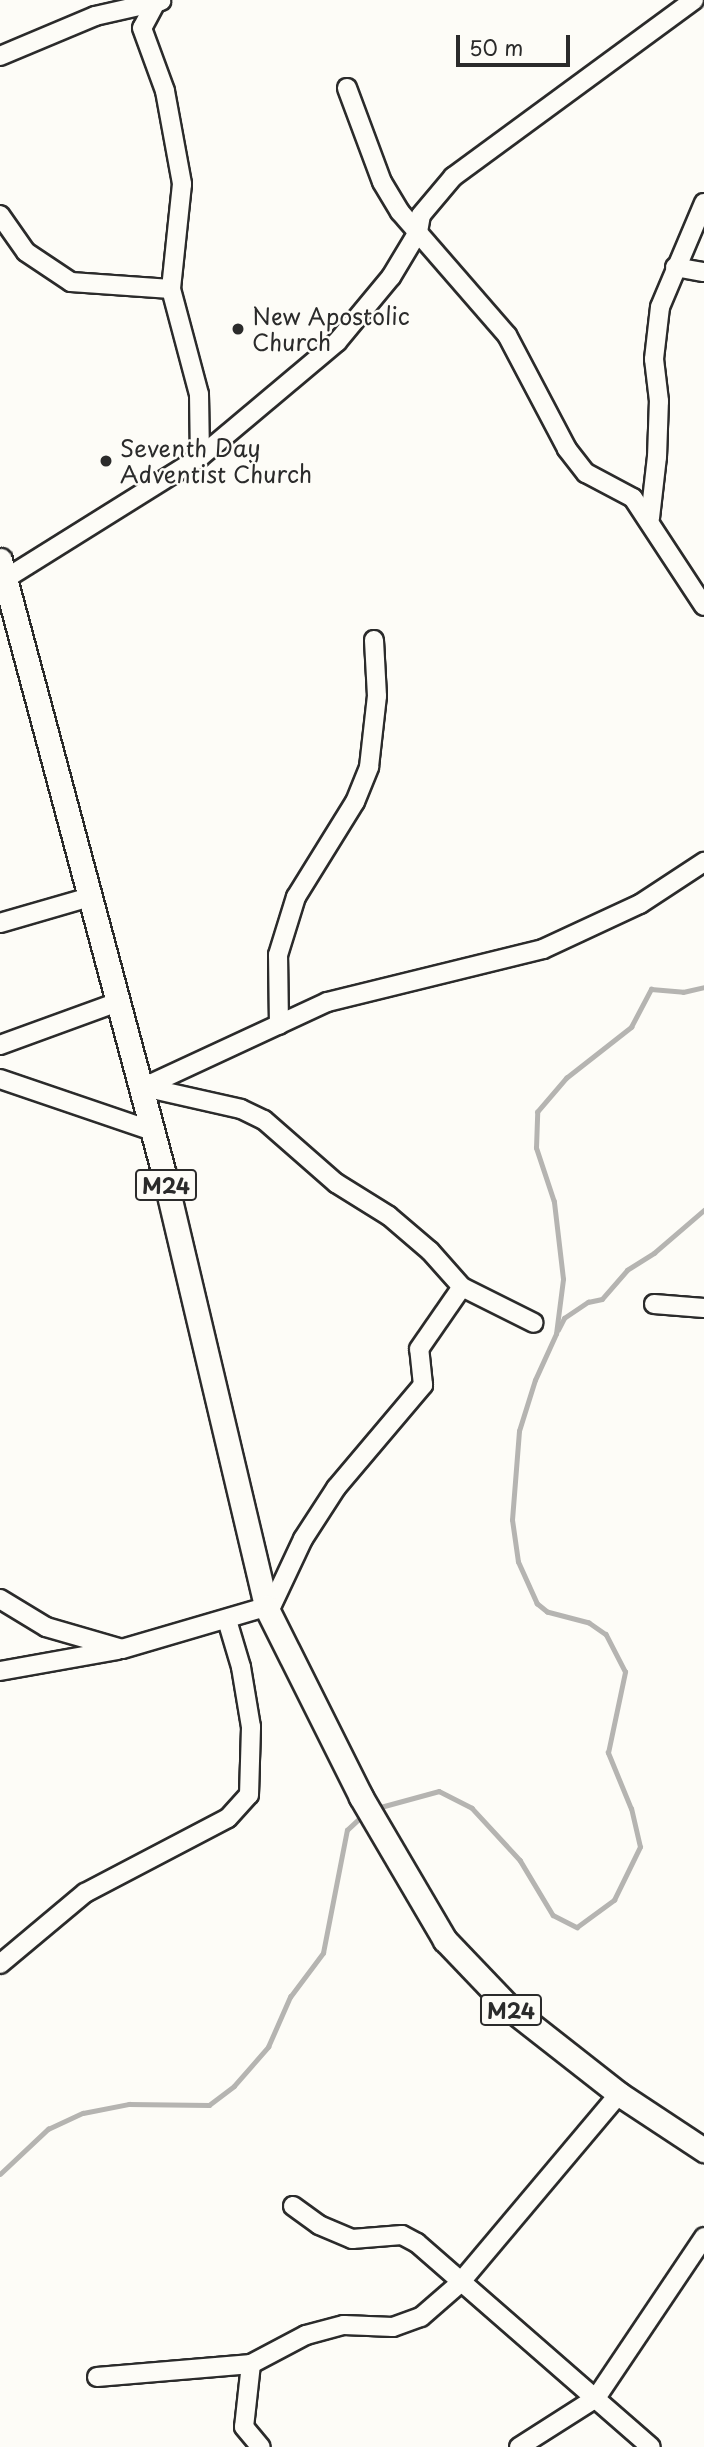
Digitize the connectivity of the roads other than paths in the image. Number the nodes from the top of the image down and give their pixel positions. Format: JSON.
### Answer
{"nodes":[{"id":1,"x":694,"y":0,"type":"edge"},
{"id":2,"x":159,"y":2,"type":"edge"},
{"id":3,"x":0,"y":56,"type":"edge"},
{"id":4,"x":347,"y":88,"type":"dead end"},
{"id":5,"x":704,"y":203,"type":"edge"},
{"id":6,"x":0,"y":215,"type":"edge"},
{"id":7,"x":418,"y":232,"type":"junction"},
{"id":8,"x":675,"y":267,"type":"junction"},
{"id":9,"x":704,"y":272,"type":"edge"},
{"id":10,"x":172,"y":289,"type":"junction"},
{"id":11,"x":200,"y":457,"type":"junction"},
{"id":12,"x":650,"y":518,"type":"junction"},
{"id":13,"x":2,"y":570,"type":"edge"},
{"id":14,"x":704,"y":606,"type":"edge"},
{"id":15,"x":374,"y":640,"type":"dead end"},
{"id":16,"x":704,"y":862,"type":"edge"},
{"id":17,"x":90,"y":897,"type":"junction"},
{"id":18,"x":0,"y":923,"type":"edge"},
{"id":19,"x":118,"y":1002,"type":"junction"},
{"id":20,"x":279,"y":1025,"type":"junction"},
{"id":21,"x":0,"y":1045,"type":"edge"},
{"id":22,"x":0,"y":1079,"type":"edge"},
{"id":23,"x":145,"y":1088,"type":"junction"},
{"id":24,"x":153,"y":1131,"type":"junction"},
{"id":25,"x":462,"y":1287,"type":"junction"},
{"id":26,"x":654,"y":1304,"type":"dead end"},
{"id":27,"x":704,"y":1308,"type":"edge"},
{"id":28,"x":534,"y":1323,"type":"dead end"},
{"id":29,"x":0,"y":1599,"type":"edge"},
{"id":30,"x":266,"y":1607,"type":"junction"},
{"id":31,"x":227,"y":1620,"type":"junction"},
{"id":32,"x":122,"y":1649,"type":"junction"},
{"id":33,"x":0,"y":1671,"type":"edge"},
{"id":34,"x":0,"y":1964,"type":"edge"},
{"id":35,"x":619,"y":2094,"type":"junction"},
{"id":36,"x":704,"y":2150,"type":"edge"},
{"id":37,"x":293,"y":2206,"type":"dead end"},
{"id":38,"x":704,"y":2237,"type":"edge"},
{"id":39,"x":459,"y":2284,"type":"junction"},
{"id":40,"x":251,"y":2364,"type":"junction"},
{"id":41,"x":97,"y":2377,"type":"dead end"},
{"id":42,"x":596,"y":2398,"type":"junction"},
{"id":43,"x":261,"y":2447,"type":"edge"},
{"id":44,"x":519,"y":2447,"type":"edge"},
{"id":45,"x":651,"y":2447,"type":"edge"}],
"edges":[{"from":1,"to":7,"type":"street"},
{"from":2,"to":3,"type":"street"},
{"from":2,"to":10,"type":"street"},
{"from":4,"to":7,"type":"street"},
{"from":5,"to":8,"type":"street"},
{"from":6,"to":10,"type":"street"},
{"from":7,"to":11,"type":"street"},
{"from":7,"to":12,"type":"street"},
{"from":8,"to":9,"type":"street"},
{"from":8,"to":12,"type":"street"},
{"from":10,"to":11,"type":"street"},
{"from":11,"to":13,"type":"street"},
{"from":12,"to":14,"type":"street"},
{"from":13,"to":17,"type":"main road","number":"M24"},
{"from":15,"to":20,"type":"street"},
{"from":16,"to":20,"type":"street"},
{"from":17,"to":18,"type":"street"},
{"from":17,"to":19,"type":"main road","number":"M24"},
{"from":19,"to":21,"type":"street"},
{"from":19,"to":23,"type":"main road","number":"M24"},
{"from":20,"to":23,"type":"street"},
{"from":22,"to":24,"type":"street"},
{"from":23,"to":24,"type":"main road","number":"M24"},
{"from":23,"to":25,"type":"street"},
{"from":24,"to":30,"type":"main road","number":"M24"},
{"from":25,"to":28,"type":"street"},
{"from":25,"to":30,"type":"street"},
{"from":26,"to":27,"type":"street"},
{"from":29,"to":32,"type":"street"},
{"from":30,"to":31,"type":"street"},
{"from":30,"to":35,"type":"main road","number":"M24"},
{"from":31,"to":32,"type":"street"},
{"from":31,"to":34,"type":"street"},
{"from":32,"to":33,"type":"street"},
{"from":35,"to":36,"type":"main road","number":"M24"},
{"from":35,"to":39,"type":"street"},
{"from":37,"to":39,"type":"street"},
{"from":38,"to":42,"type":"street"},
{"from":39,"to":40,"type":"street"},
{"from":39,"to":42,"type":"street"},
{"from":40,"to":41,"type":"street"},
{"from":40,"to":43,"type":"street"},
{"from":42,"to":44,"type":"street"},
{"from":42,"to":45,"type":"street"}]}
